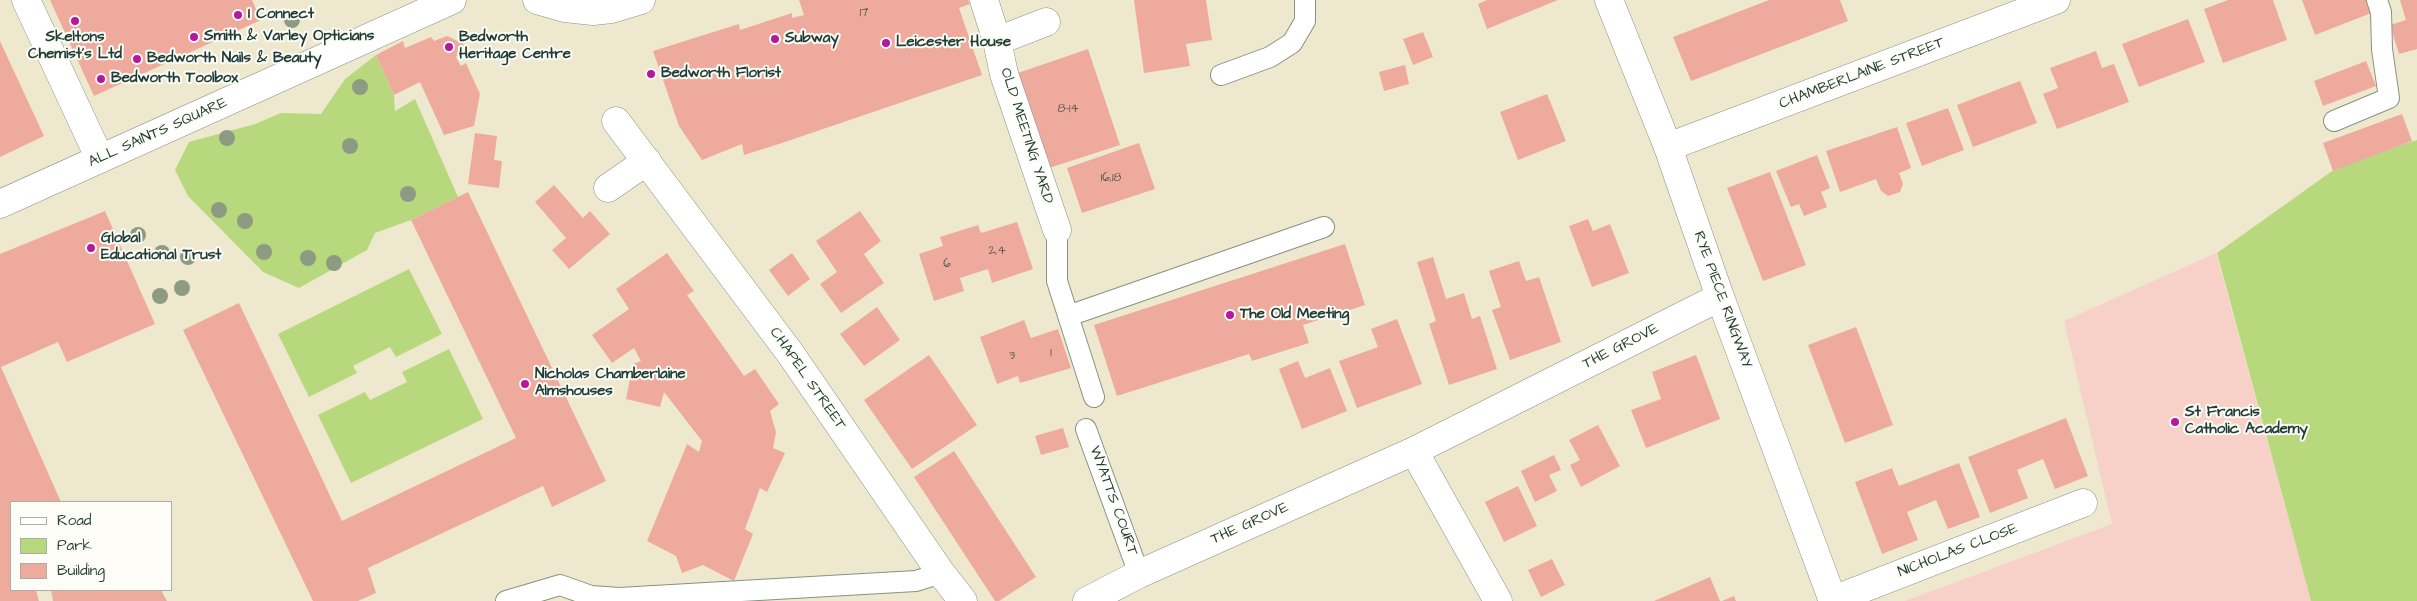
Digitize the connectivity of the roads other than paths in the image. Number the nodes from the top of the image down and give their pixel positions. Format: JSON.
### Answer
{"nodes":[{"id":1,"x":26,"y":0,"type":"edge"},
{"id":2,"x":452,"y":0,"type":"edge"},
{"id":3,"x":538,"y":0,"type":"edge"},
{"id":4,"x":641,"y":0,"type":"edge"},
{"id":5,"x":984,"y":0,"type":"edge"},
{"id":6,"x":1306,"y":0,"type":"edge"},
{"id":7,"x":1609,"y":0,"type":"edge"},
{"id":8,"x":2056,"y":0,"type":"edge"},
{"id":9,"x":2377,"y":0,"type":"edge"},
{"id":10,"x":1046,"y":22,"type":"dead end"},
{"id":11,"x":997,"y":41,"type":"junction"},
{"id":12,"x":1221,"y":75,"type":"dead end"},
{"id":13,"x":616,"y":121,"type":"dead end"},
{"id":14,"x":2334,"y":121,"type":"dead end"},
{"id":15,"x":1668,"y":147,"type":"junction"},
{"id":16,"x":100,"y":159,"type":"junction"},
{"id":17,"x":647,"y":161,"type":"junction"},
{"id":18,"x":608,"y":188,"type":"dead end"},
{"id":19,"x":0,"y":204,"type":"edge"},
{"id":20,"x":1324,"y":227,"type":"dead end"},
{"id":21,"x":1057,"y":230,"type":"joint"},
{"id":22,"x":1720,"y":296,"type":"junction"},
{"id":23,"x":1068,"y":316,"type":"junction"},
{"id":24,"x":1094,"y":397,"type":"dead end"},
{"id":25,"x":1086,"y":429,"type":"dead end"},
{"id":26,"x":1414,"y":451,"type":"junction"},
{"id":27,"x":2082,"y":502,"type":"dead end"},
{"id":28,"x":941,"y":573,"type":"junction"},
{"id":29,"x":1139,"y":574,"type":"junction"},
{"id":30,"x":1833,"y":600,"type":"edge"},
{"id":31,"x":506,"y":601,"type":"edge"},
{"id":32,"x":963,"y":601,"type":"edge"},
{"id":33,"x":1087,"y":601,"type":"edge"},
{"id":34,"x":1498,"y":601,"type":"edge"}],
"edges":[{"from":1,"to":16,"type":"street"},
{"from":2,"to":16,"type":"street","name":"ALL SAINTS SQUARE"},
{"from":3,"to":4,"type":"street"},
{"from":5,"to":11,"type":"street","name":"OLD MEETING YARD"},
{"from":6,"to":12,"type":"lane"},
{"from":7,"to":15,"type":"street","name":"RYE PIECE RINGWAY"},
{"from":8,"to":15,"type":"street","name":"CHAMBERLAINE STREET"},
{"from":9,"to":14,"type":"lane"},
{"from":10,"to":11,"type":"street"},
{"from":11,"to":21,"type":"street","name":"OLD MEETING YARD"},
{"from":13,"to":17,"type":"street","name":"CHAPEL STREET"},
{"from":15,"to":22,"type":"street","name":"RYE PIECE RINGWAY"},
{"from":16,"to":19,"type":"street","name":"ALL SAINTS SQUARE"},
{"from":17,"to":18,"type":"street"},
{"from":17,"to":28,"type":"street","name":"CHAPEL STREET"},
{"from":20,"to":23,"type":"lane"},
{"from":21,"to":23,"type":"lane"},
{"from":22,"to":26,"type":"street","name":"THE GROVE"},
{"from":22,"to":30,"type":"street","name":"RYE PIECE RINGWAY"},
{"from":23,"to":24,"type":"lane"},
{"from":25,"to":29,"type":"lane","name":"WYATTS COURT"},
{"from":26,"to":29,"type":"street","name":"THE GROVE"},
{"from":26,"to":34,"type":"street"},
{"from":27,"to":30,"type":"street","name":"NICHOLAS CLOSE"},
{"from":28,"to":31,"type":"lane"},
{"from":28,"to":32,"type":"street","name":"CHAPEL STREET"},
{"from":29,"to":33,"type":"street","name":"THE GROVE"}]}
